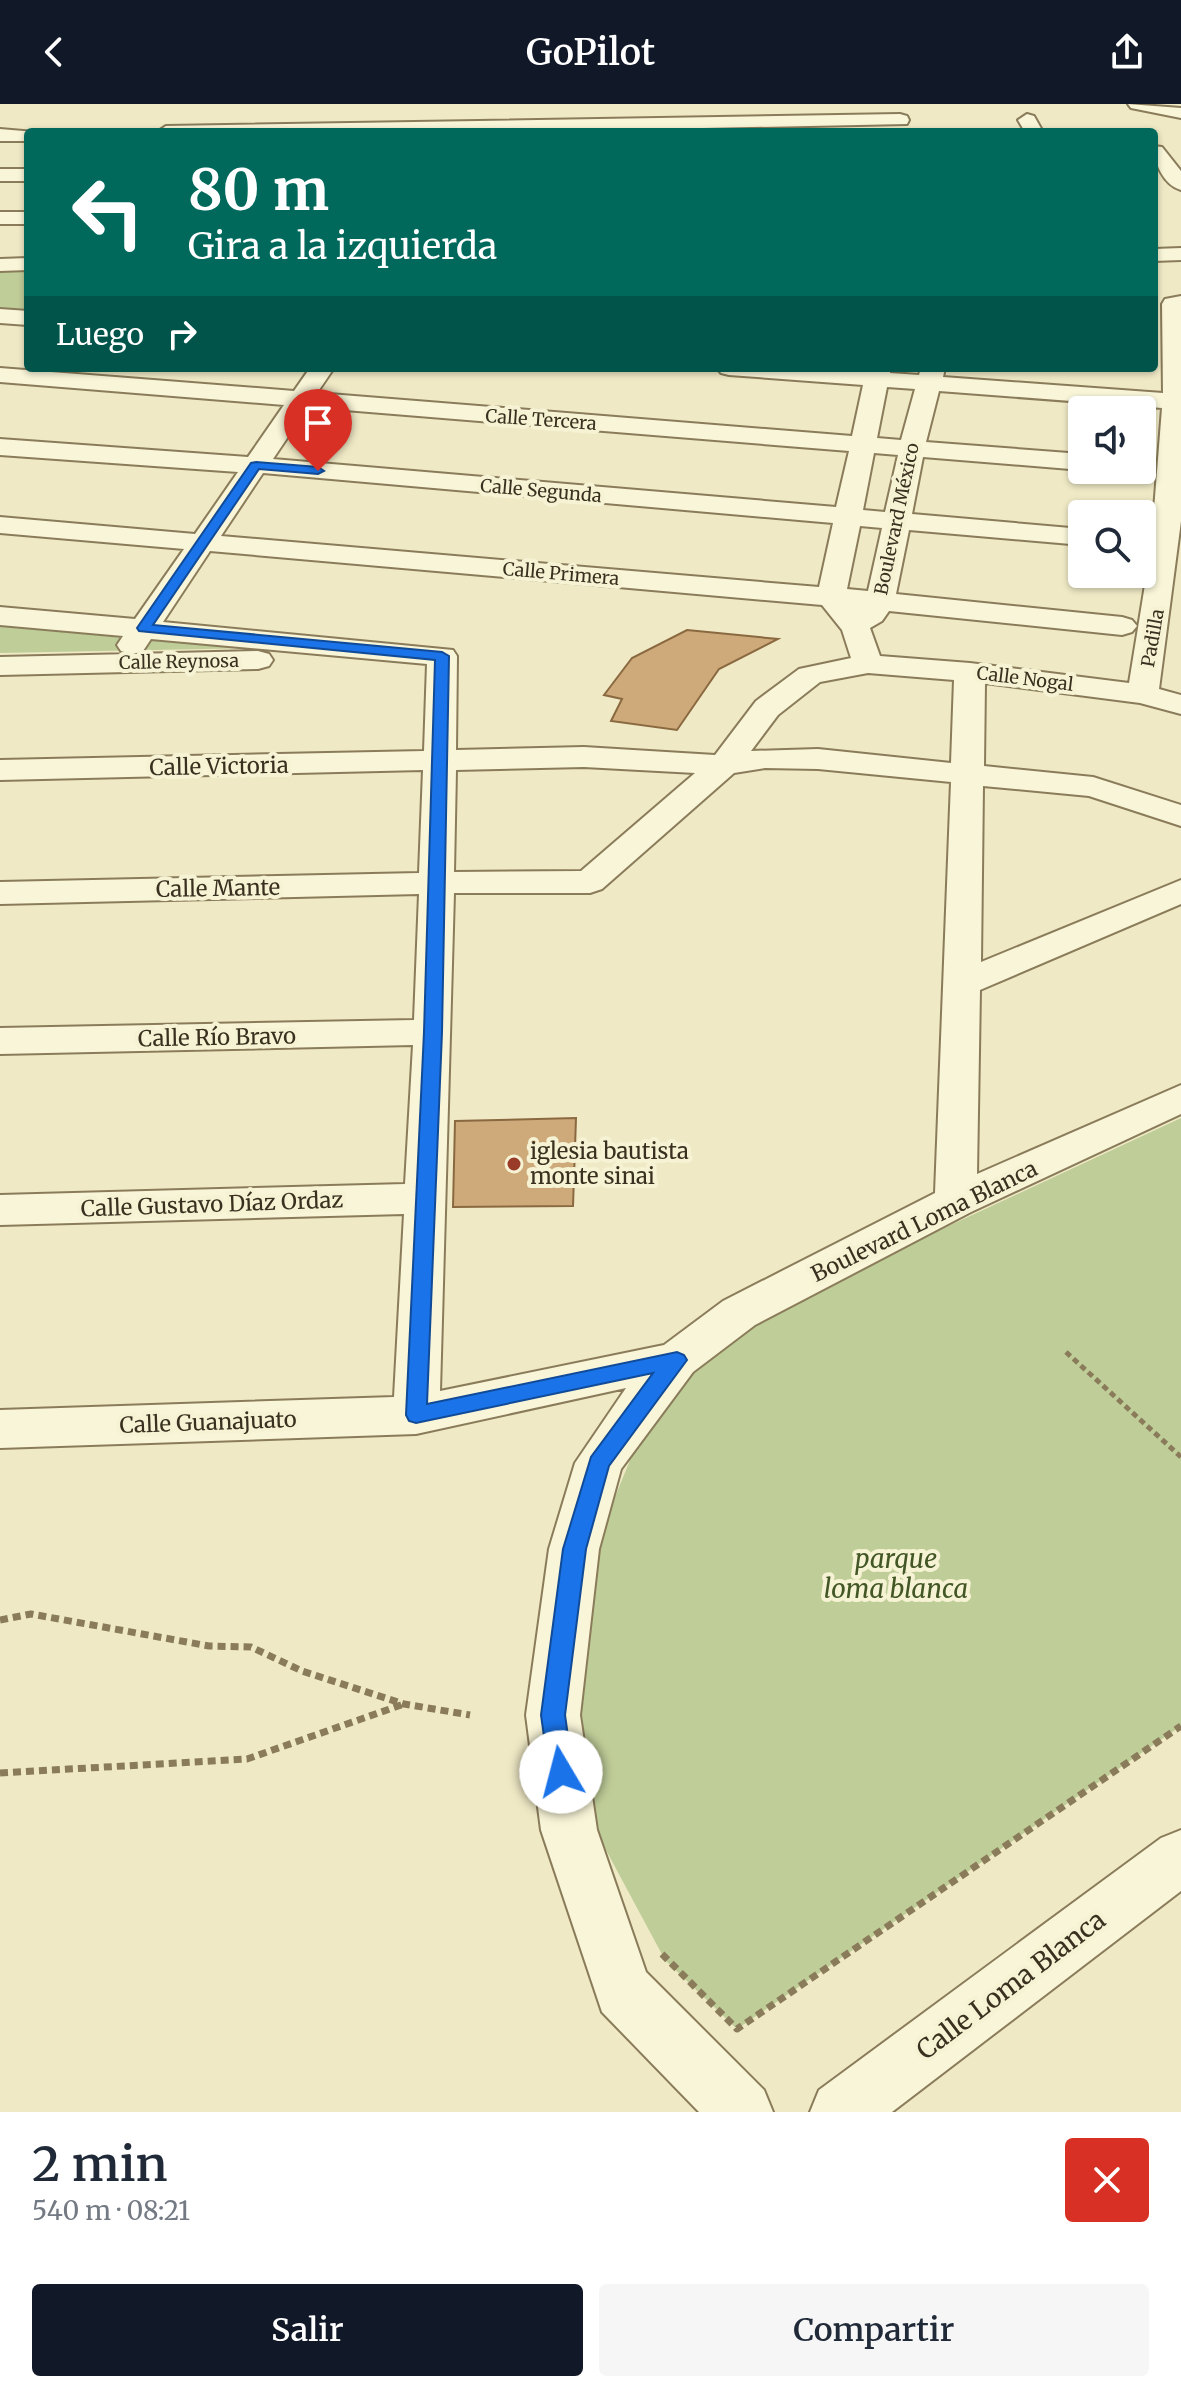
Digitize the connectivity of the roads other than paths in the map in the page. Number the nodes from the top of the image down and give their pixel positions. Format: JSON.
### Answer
{"nodes":[{"id":1,"x":395,"y":104,"type":"edge"},
{"id":2,"x":1137,"y":104,"type":"edge"},
{"id":3,"x":1181,"y":113,"type":"edge"},
{"id":4,"x":900,"y":119,"type":"edge"},
{"id":5,"x":395,"y":128,"type":"edge"},
{"id":6,"x":487,"y":128,"type":"edge"},
{"id":7,"x":0,"y":135,"type":"edge"},
{"id":8,"x":24,"y":135,"type":"edge"},
{"id":9,"x":1158,"y":155,"type":"edge"},
{"id":10,"x":0,"y":175,"type":"edge"},
{"id":11,"x":24,"y":175,"type":"edge"},
{"id":12,"x":1181,"y":184,"type":"edge"},
{"id":13,"x":0,"y":218,"type":"edge"},
{"id":14,"x":24,"y":218,"type":"edge"},
{"id":15,"x":1181,"y":254,"type":"edge"},
{"id":16,"x":1158,"y":255,"type":"edge"},
{"id":17,"x":24,"y":264,"type":"edge"},
{"id":18,"x":0,"y":265,"type":"edge"},
{"id":19,"x":1181,"y":303,"type":"edge"},
{"id":20,"x":0,"y":316,"type":"edge"},
{"id":21,"x":24,"y":318,"type":"edge"},
{"id":22,"x":1166,"y":342,"type":"edge"},
{"id":23,"x":319,"y":372,"type":"edge"},
{"id":24,"x":848,"y":372,"type":"edge"},
{"id":25,"x":878,"y":373,"type":"edge"},
{"id":26,"x":0,"y":375,"type":"edge"},
{"id":27,"x":931,"y":376,"type":"edge"},
{"id":28,"x":299,"y":402,"type":"junction"},
{"id":29,"x":1180,"y":402,"type":"edge"},
{"id":30,"x":863,"y":444,"type":"junction"},
{"id":31,"x":0,"y":447,"type":"edge"},
{"id":32,"x":912,"y":448,"type":"junction"},
{"id":33,"x":1068,"y":461,"type":"edge"},
{"id":34,"x":256,"y":465,"type":"junction"},
{"id":35,"x":1156,"y":469,"type":"edge"},
{"id":36,"x":1177,"y":471,"type":"junction"},
{"id":37,"x":848,"y":518,"type":"junction"},
{"id":38,"x":896,"y":519,"type":"junction"},
{"id":39,"x":0,"y":525,"type":"edge"},
{"id":40,"x":1068,"y":536,"type":"edge"},
{"id":41,"x":203,"y":542,"type":"junction"},
{"id":42,"x":1156,"y":543,"type":"edge"},
{"id":43,"x":1152,"y":588,"type":"edge"},
{"id":44,"x":831,"y":597,"type":"junction"},
{"id":45,"x":880,"y":601,"type":"junction"},
{"id":46,"x":0,"y":616,"type":"edge"},
{"id":47,"x":1122,"y":626,"type":"dead end"},
{"id":48,"x":144,"y":628,"type":"junction"},
{"id":49,"x":856,"y":629,"type":"junction"},
{"id":50,"x":442,"y":656,"type":"junction"},
{"id":51,"x":119,"y":664,"type":"junction"},
{"id":52,"x":868,"y":664,"type":"junction"},
{"id":53,"x":0,"y":666,"type":"edge"},
{"id":54,"x":970,"y":672,"type":"junction"},
{"id":55,"x":1143,"y":694,"type":"junction"},
{"id":56,"x":1181,"y":705,"type":"edge"},
{"id":57,"x":439,"y":761,"type":"junction"},
{"id":58,"x":724,"y":765,"type":"junction"},
{"id":59,"x":0,"y":770,"type":"edge"},
{"id":60,"x":967,"y":775,"type":"junction"},
{"id":61,"x":1181,"y":816,"type":"edge"},
{"id":62,"x":437,"y":883,"type":"junction"},
{"id":63,"x":1181,"y":891,"type":"edge"},
{"id":64,"x":0,"y":893,"type":"edge"},
{"id":65,"x":962,"y":984,"type":"junction"},
{"id":66,"x":433,"y":1032,"type":"junction"},
{"id":67,"x":0,"y":1041,"type":"edge"},
{"id":68,"x":1181,"y":1098,"type":"edge"},
{"id":69,"x":424,"y":1198,"type":"junction"},
{"id":70,"x":956,"y":1201,"type":"junction"},
{"id":71,"x":0,"y":1210,"type":"edge"},
{"id":72,"x":677,"y":1360,"type":"junction"},
{"id":73,"x":416,"y":1415,"type":"junction"},
{"id":74,"x":0,"y":1429,"type":"edge"},
{"id":75,"x":1181,"y":1857,"type":"edge"},
{"id":76,"x":742,"y":2112,"type":"edge"},
{"id":77,"x":841,"y":2112,"type":"edge"}],
"edges":[{"from":1,"to":5,"type":"street"},
{"from":2,"to":3,"type":"street"},
{"from":4,"to":6,"type":"street"},
{"from":7,"to":8,"type":"street"},
{"from":9,"to":12,"type":"street"},
{"from":10,"to":11,"type":"street"},
{"from":13,"to":14,"type":"street"},
{"from":15,"to":16,"type":"street"},
{"from":17,"to":18,"type":"street"},
{"from":19,"to":22,"type":"street","name":"Padilla"},
{"from":20,"to":21,"type":"street"},
{"from":22,"to":29,"type":"street","name":"Padilla"},
{"from":23,"to":28,"type":"street"},
{"from":24,"to":25,"type":"street"},
{"from":25,"to":27,"type":"street"},
{"from":25,"to":30,"type":"street"},
{"from":26,"to":28,"type":"street","name":"Calle Tercera"},
{"from":27,"to":29,"type":"street"},
{"from":27,"to":32,"type":"street","name":"Boulevard México"},
{"from":28,"to":30,"type":"street","name":"Calle Tercera"},
{"from":28,"to":34,"type":"street"},
{"from":29,"to":36,"type":"street","name":"Padilla"},
{"from":30,"to":32,"type":"street","name":"Calle Tercera"},
{"from":30,"to":37,"type":"street"},
{"from":31,"to":34,"type":"street","name":"Calle Segunda"},
{"from":32,"to":33,"type":"street","name":"Calle Tercera"},
{"from":32,"to":38,"type":"street","name":"Boulevard México"},
{"from":34,"to":37,"type":"street","name":"Calle Segunda"},
{"from":34,"to":41,"type":"street"},
{"from":35,"to":36,"type":"street"},
{"from":36,"to":42,"type":"street","name":"Padilla"},
{"from":37,"to":38,"type":"street","name":"Calle Segunda"},
{"from":37,"to":44,"type":"street"},
{"from":38,"to":40,"type":"street","name":"Calle Segunda"},
{"from":38,"to":45,"type":"street","name":"Boulevard México"},
{"from":39,"to":41,"type":"street","name":"Calle Primera"},
{"from":41,"to":44,"type":"street","name":"Calle Primera"},
{"from":41,"to":48,"type":"street"},
{"from":43,"to":55,"type":"street","name":"Padilla"},
{"from":44,"to":45,"type":"street","name":"Calle Primera"},
{"from":44,"to":49,"type":"street"},
{"from":45,"to":47,"type":"street","name":"Calle Primera"},
{"from":45,"to":49,"type":"street","name":"Boulevard México"},
{"from":46,"to":48,"type":"street","name":"Calle Reynosa"},
{"from":48,"to":50,"type":"street","name":"Calle Reynosa"},
{"from":48,"to":51,"type":"street"},
{"from":49,"to":52,"type":"street"},
{"from":50,"to":51,"type":"street","name":"Calle Reynosa"},
{"from":50,"to":57,"type":"street"},
{"from":51,"to":53,"type":"street","name":"Calle Reynosa"},
{"from":52,"to":54,"type":"street","name":"Calle Nogal"},
{"from":52,"to":58,"type":"street","name":"Calle Nogal"},
{"from":54,"to":55,"type":"street","name":"Calle Nogal"},
{"from":54,"to":60,"type":"street"},
{"from":55,"to":56,"type":"street","name":"Calle Nogal"},
{"from":57,"to":58,"type":"street","name":"Calle Victoria"},
{"from":57,"to":59,"type":"street","name":"Calle Victoria"},
{"from":57,"to":62,"type":"street"},
{"from":58,"to":60,"type":"street","name":"Calle Victoria"},
{"from":58,"to":62,"type":"street","name":"Calle Mante"},
{"from":60,"to":61,"type":"street","name":"Calle Victoria"},
{"from":60,"to":65,"type":"street"},
{"from":62,"to":64,"type":"street","name":"Calle Mante"},
{"from":62,"to":66,"type":"street"},
{"from":63,"to":65,"type":"street"},
{"from":65,"to":70,"type":"street"},
{"from":66,"to":67,"type":"street","name":"Calle Río Bravo"},
{"from":66,"to":69,"type":"street"},
{"from":68,"to":70,"type":"street","name":"Boulevard Loma Blanca"},
{"from":69,"to":71,"type":"street","name":"Calle Gustavo Díaz Ordaz"},
{"from":69,"to":73,"type":"street"},
{"from":70,"to":72,"type":"street","name":"Boulevard Loma Blanca"},
{"from":72,"to":73,"type":"street","name":"Calle Guanajuato"},
{"from":72,"to":76,"type":"street"},
{"from":73,"to":74,"type":"street","name":"Calle Guanajuato"},
{"from":75,"to":77,"type":"street","name":"Calle Loma Blanca"}]}
